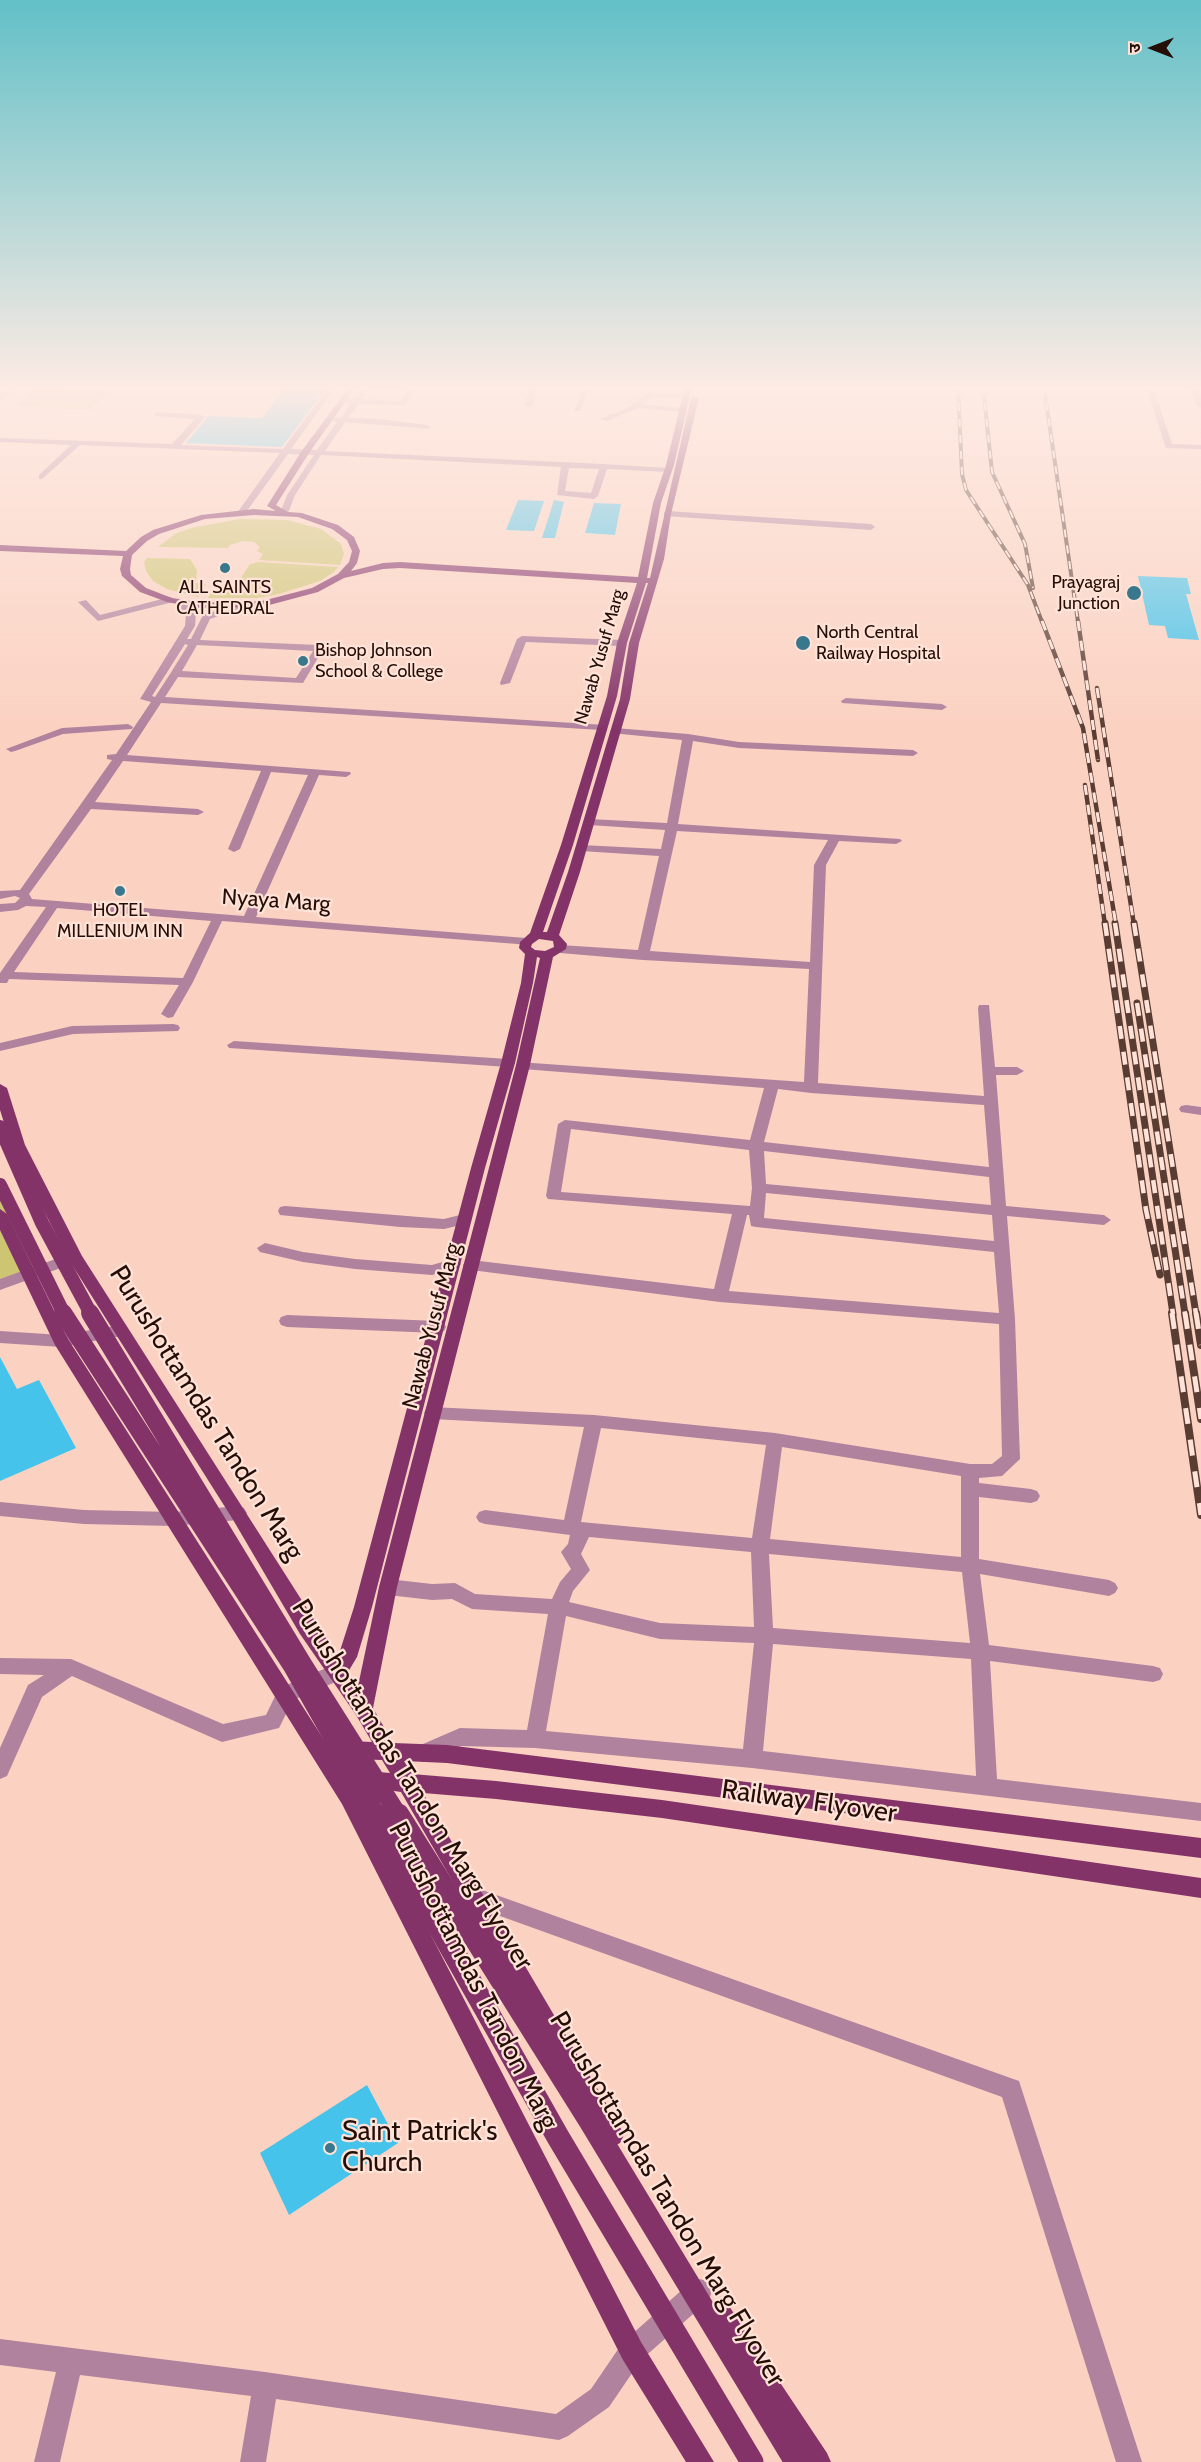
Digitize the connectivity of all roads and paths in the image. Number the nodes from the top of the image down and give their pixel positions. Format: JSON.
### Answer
{"nodes":[{"id":1,"x":249,"y":502,"type":"edge"},
{"id":2,"x":272,"y":502,"type":"edge"},
{"id":3,"x":289,"y":502,"type":"edge"},
{"id":4,"x":657,"y":502,"type":"edge"},
{"id":5,"x":670,"y":502,"type":"edge"},
{"id":6,"x":259,"y":505,"type":"dead end"},
{"id":7,"x":285,"y":511,"type":"junction"},
{"id":8,"x":241,"y":513,"type":"junction"},
{"id":9,"x":667,"y":514,"type":"junction"},
{"id":10,"x":299,"y":515,"type":"junction"},
{"id":11,"x":871,"y":527,"type":"dead end"},
{"id":12,"x":0,"y":548,"type":"edge"},
{"id":13,"x":355,"y":548,"type":"junction"},
{"id":14,"x":128,"y":554,"type":"junction"},
{"id":15,"x":400,"y":565,"type":"junction"},
{"id":16,"x":341,"y":576,"type":"junction"},
{"id":17,"x":642,"y":581,"type":"junction"},
{"id":18,"x":654,"y":581,"type":"junction"},
{"id":19,"x":170,"y":600,"type":"junction"},
{"id":20,"x":83,"y":602,"type":"dead end"},
{"id":21,"x":181,"y":603,"type":"junction"},
{"id":22,"x":238,"y":606,"type":"junction"},
{"id":23,"x":182,"y":641,"type":"junction"},
{"id":24,"x":195,"y":642,"type":"junction"},
{"id":25,"x":622,"y":643,"type":"junction"},
{"id":26,"x":175,"y":674,"type":"junction"},
{"id":27,"x":505,"y":683,"type":"dead end"},
{"id":28,"x":150,"y":700,"type":"junction"},
{"id":29,"x":846,"y":701,"type":"dead end"},
{"id":30,"x":942,"y":707,"type":"dead end"},
{"id":31,"x":601,"y":727,"type":"junction"},
{"id":32,"x":128,"y":728,"type":"junction"},
{"id":33,"x":615,"y":731,"type":"junction"},
{"id":34,"x":688,"y":737,"type":"junction"},
{"id":35,"x":10,"y":749,"type":"dead end"},
{"id":36,"x":913,"y":753,"type":"dead end"},
{"id":37,"x":113,"y":757,"type":"junction"},
{"id":38,"x":267,"y":769,"type":"junction"},
{"id":39,"x":315,"y":772,"type":"junction"},
{"id":40,"x":346,"y":774,"type":"dead end"},
{"id":41,"x":88,"y":805,"type":"junction"},
{"id":42,"x":198,"y":812,"type":"dead end"},
{"id":43,"x":589,"y":822,"type":"junction"},
{"id":44,"x":672,"y":826,"type":"junction"},
{"id":45,"x":836,"y":837,"type":"junction"},
{"id":46,"x":897,"y":841,"type":"dead end"},
{"id":47,"x":581,"y":848,"type":"junction"},
{"id":48,"x":234,"y":849,"type":"dead end"},
{"id":49,"x":666,"y":853,"type":"junction"},
{"id":50,"x":0,"y":895,"type":"edge"},
{"id":51,"x":21,"y":896,"type":"junction"},
{"id":52,"x":53,"y":906,"type":"junction"},
{"id":53,"x":2,"y":911,"type":"edge"},
{"id":54,"x":218,"y":918,"type":"junction"},
{"id":55,"x":248,"y":920,"type":"junction"},
{"id":56,"x":540,"y":947,"type":"junction"},
{"id":57,"x":643,"y":956,"type":"junction"},
{"id":58,"x":816,"y":966,"type":"junction"},
{"id":59,"x":3,"y":979,"type":"edge"},
{"id":60,"x":187,"y":982,"type":"junction"},
{"id":61,"x":984,"y":1008,"type":"dead end"},
{"id":62,"x":168,"y":1014,"type":"dead end"},
{"id":63,"x":173,"y":1028,"type":"dead end"},
{"id":64,"x":234,"y":1045,"type":"dead end"},
{"id":65,"x":0,"y":1047,"type":"edge"},
{"id":66,"x":515,"y":1064,"type":"junction"},
{"id":67,"x":989,"y":1071,"type":"junction"},
{"id":68,"x":1017,"y":1071,"type":"dead end"},
{"id":69,"x":772,"y":1086,"type":"junction"},
{"id":70,"x":0,"y":1088,"type":"edge"},
{"id":71,"x":811,"y":1089,"type":"junction"},
{"id":72,"x":991,"y":1101,"type":"junction"},
{"id":73,"x":1186,"y":1109,"type":"dead end"},
{"id":74,"x":1201,"y":1111,"type":"edge"},
{"id":75,"x":0,"y":1127,"type":"edge"},
{"id":76,"x":756,"y":1145,"type":"junction"},
{"id":77,"x":996,"y":1173,"type":"junction"},
{"id":78,"x":0,"y":1185,"type":"edge"},
{"id":79,"x":759,"y":1188,"type":"junction"},
{"id":80,"x":749,"y":1210,"type":"junction"},
{"id":81,"x":285,"y":1211,"type":"dead end"},
{"id":82,"x":999,"y":1211,"type":"junction"},
{"id":83,"x":0,"y":1214,"type":"edge"},
{"id":84,"x":464,"y":1219,"type":"junction"},
{"id":85,"x":1104,"y":1220,"type":"dead end"},
{"id":86,"x":1001,"y":1247,"type":"junction"},
{"id":87,"x":265,"y":1248,"type":"dead end"},
{"id":88,"x":75,"y":1257,"type":"junction"},
{"id":89,"x":453,"y":1264,"type":"junction"},
{"id":90,"x":471,"y":1265,"type":"junction"},
{"id":91,"x":31,"y":1275,"type":"junction"},
{"id":92,"x":0,"y":1285,"type":"edge"},
{"id":93,"x":720,"y":1296,"type":"junction"},
{"id":94,"x":1007,"y":1319,"type":"junction"},
{"id":95,"x":287,"y":1321,"type":"dead end"},
{"id":96,"x":438,"y":1327,"type":"junction"},
{"id":97,"x":121,"y":1331,"type":"junction"},
{"id":98,"x":0,"y":1337,"type":"edge"},
{"id":99,"x":61,"y":1341,"type":"junction"},
{"id":100,"x":432,"y":1413,"type":"junction"},
{"id":101,"x":594,"y":1421,"type":"junction"},
{"id":102,"x":774,"y":1439,"type":"junction"},
{"id":103,"x":970,"y":1480,"type":"junction"},
{"id":104,"x":1031,"y":1496,"type":"dead end"},
{"id":105,"x":0,"y":1509,"type":"edge"},
{"id":106,"x":238,"y":1513,"type":"junction"},
{"id":107,"x":484,"y":1517,"type":"dead end"},
{"id":108,"x":173,"y":1519,"type":"junction"},
{"id":109,"x":571,"y":1528,"type":"junction"},
{"id":110,"x":760,"y":1544,"type":"junction"},
{"id":111,"x":970,"y":1565,"type":"junction"},
{"id":112,"x":388,"y":1587,"type":"junction"},
{"id":113,"x":1109,"y":1588,"type":"dead end"},
{"id":114,"x":558,"y":1607,"type":"junction"},
{"id":115,"x":764,"y":1635,"type":"junction"},
{"id":116,"x":980,"y":1652,"type":"junction"},
{"id":117,"x":0,"y":1666,"type":"edge"},
{"id":118,"x":70,"y":1667,"type":"junction"},
{"id":119,"x":338,"y":1672,"type":"junction"},
{"id":120,"x":1153,"y":1674,"type":"dead end"},
{"id":121,"x":286,"y":1694,"type":"junction"},
{"id":122,"x":363,"y":1708,"type":"junction"},
{"id":123,"x":535,"y":1739,"type":"junction"},
{"id":124,"x":321,"y":1750,"type":"junction"},
{"id":125,"x":388,"y":1750,"type":"junction"},
{"id":126,"x":423,"y":1753,"type":"junction"},
{"id":127,"x":752,"y":1759,"type":"junction"},
{"id":128,"x":0,"y":1770,"type":"edge"},
{"id":129,"x":338,"y":1777,"type":"junction"},
{"id":130,"x":408,"y":1784,"type":"junction"},
{"id":131,"x":987,"y":1787,"type":"junction"},
{"id":132,"x":1201,"y":1812,"type":"edge"},
{"id":133,"x":1201,"y":1848,"type":"edge"},
{"id":134,"x":1201,"y":1888,"type":"edge"},
{"id":135,"x":471,"y":1896,"type":"junction"},
{"id":136,"x":702,"y":2289,"type":"junction"},
{"id":137,"x":632,"y":2351,"type":"junction"},
{"id":138,"x":0,"y":2352,"type":"edge"},
{"id":139,"x":71,"y":2361,"type":"junction"},
{"id":140,"x":265,"y":2385,"type":"junction"},
{"id":141,"x":46,"y":2462,"type":"edge"},
{"id":142,"x":253,"y":2462,"type":"edge"},
{"id":143,"x":701,"y":2462,"type":"edge"},
{"id":144,"x":752,"y":2462,"type":"edge"},
{"id":145,"x":796,"y":2462,"type":"edge"},
{"id":146,"x":818,"y":2462,"type":"edge"},
{"id":147,"x":1129,"y":2462,"type":"edge"}],
"edges":[{"from":1,"to":8,"type":"street"},
{"from":2,"to":7,"type":"main road"},
{"from":3,"to":7,"type":"street"},
{"from":4,"to":17,"type":"main road","name":"Nawab Yusuf Marg"},
{"from":5,"to":9,"type":"main road","name":"Nawab Yusuf Marg"},
{"from":6,"to":8,"type":"main road"},
{"from":7,"to":10,"type":"main road"},
{"from":8,"to":10,"type":"main road"},
{"from":8,"to":14,"type":"main road"},
{"from":9,"to":11,"type":"street"},
{"from":9,"to":18,"type":"main road","name":"Nawab Yusuf Marg"},
{"from":10,"to":13,"type":"main road"},
{"from":12,"to":14,"type":"main road"},
{"from":13,"to":15,"type":"main road"},
{"from":13,"to":16,"type":"main road"},
{"from":14,"to":19,"type":"main road"},
{"from":15,"to":16,"type":"main road"},
{"from":15,"to":17,"type":"main road"},
{"from":16,"to":22,"type":"main road"},
{"from":17,"to":18,"type":"main road"},
{"from":17,"to":25,"type":"main road","name":"Nawab Yusuf Marg"},
{"from":18,"to":33,"type":"main road","name":"Nawab Yusuf Marg"},
{"from":19,"to":20,"type":"street"},
{"from":19,"to":21,"type":"main road"},
{"from":21,"to":22,"type":"main road"},
{"from":21,"to":23,"type":"street"},
{"from":22,"to":24,"type":"street"},
{"from":23,"to":24,"type":"street"},
{"from":23,"to":28,"type":"street"},
{"from":24,"to":26,"type":"street"},
{"from":24,"to":26,"type":"street"},
{"from":25,"to":27,"type":"street"},
{"from":25,"to":31,"type":"main road","name":"Nawab Yusuf Marg"},
{"from":26,"to":28,"type":"street"},
{"from":28,"to":31,"type":"street"},
{"from":28,"to":32,"type":"street"},
{"from":28,"to":37,"type":"street"},
{"from":29,"to":30,"type":"street"},
{"from":31,"to":56,"type":"main road","name":"Nawab Yusuf Marg"},
{"from":32,"to":35,"type":"street"},
{"from":32,"to":37,"type":"street"},
{"from":33,"to":34,"type":"street"},
{"from":33,"to":43,"type":"main road","name":"Nawab Yusuf Marg"},
{"from":34,"to":36,"type":"street"},
{"from":34,"to":44,"type":"street"},
{"from":37,"to":38,"type":"street"},
{"from":37,"to":41,"type":"street"},
{"from":37,"to":51,"type":"street"},
{"from":38,"to":39,"type":"street"},
{"from":38,"to":48,"type":"street"},
{"from":39,"to":40,"type":"street"},
{"from":39,"to":55,"type":"street"},
{"from":41,"to":42,"type":"street"},
{"from":41,"to":51,"type":"street"},
{"from":43,"to":44,"type":"street"},
{"from":43,"to":47,"type":"main road","name":"Nawab Yusuf Marg"},
{"from":44,"to":45,"type":"street"},
{"from":44,"to":49,"type":"street"},
{"from":45,"to":46,"type":"street"},
{"from":45,"to":58,"type":"street"},
{"from":47,"to":49,"type":"street"},
{"from":47,"to":56,"type":"main road","name":"Nawab Yusuf Marg"},
{"from":49,"to":57,"type":"street"},
{"from":50,"to":51,"type":"street"},
{"from":51,"to":52,"type":"street","name":"Nyaya Marg"},
{"from":51,"to":53,"type":"street"},
{"from":52,"to":54,"type":"street","name":"Nyaya Marg"},
{"from":52,"to":59,"type":"street"},
{"from":54,"to":55,"type":"street","name":"Nyaya Marg"},
{"from":54,"to":60,"type":"street"},
{"from":55,"to":56,"type":"street","name":"Nyaya Marg"},
{"from":56,"to":57,"type":"street","name":"Nyaya Marg"},
{"from":56,"to":66,"type":"main road","name":"Nawab Yusuf Marg"},
{"from":57,"to":58,"type":"street","name":"Nyaya Marg"},
{"from":58,"to":71,"type":"street"},
{"from":59,"to":60,"type":"street"},
{"from":60,"to":62,"type":"street"},
{"from":61,"to":67,"type":"street"},
{"from":63,"to":65,"type":"street"},
{"from":64,"to":66,"type":"street"},
{"from":66,"to":69,"type":"street"},
{"from":66,"to":84,"type":"main road","name":"Nawab Yusuf Marg"},
{"from":66,"to":90,"type":"main road","name":"Nawab Yusuf Marg"},
{"from":67,"to":68,"type":"street"},
{"from":67,"to":72,"type":"street"},
{"from":69,"to":71,"type":"street"},
{"from":69,"to":76,"type":"street"},
{"from":70,"to":88,"type":"main road","name":"Purushottamdas Tandon Marg"},
{"from":71,"to":72,"type":"street"},
{"from":72,"to":77,"type":"street"},
{"from":73,"to":74,"type":"street"},
{"from":75,"to":145,"type":"main road","name":"Purushottamdas Tandon Marg Flyover","bridge":true},
{"from":76,"to":77,"type":"street"},
{"from":76,"to":79,"type":"street"},
{"from":76,"to":80,"type":"street"},
{"from":77,"to":82,"type":"street"},
{"from":78,"to":144,"type":"main road","name":"Purushottamdas Tandon Marg Flyover","bridge":true},
{"from":79,"to":80,"type":"street"},
{"from":79,"to":82,"type":"street"},
{"from":80,"to":86,"type":"street"},
{"from":80,"to":93,"type":"street"},
{"from":81,"to":84,"type":"street"},
{"from":82,"to":85,"type":"street"},
{"from":82,"to":86,"type":"street"},
{"from":83,"to":91,"type":"main road","name":"Purushottamdas Tandon Marg"},
{"from":84,"to":89,"type":"main road","name":"Nawab Yusuf Marg"},
{"from":86,"to":94,"type":"street"},
{"from":87,"to":89,"type":"street"},
{"from":88,"to":91,"type":"street"},
{"from":88,"to":97,"type":"main road","name":"Purushottamdas Tandon Marg"},
{"from":89,"to":96,"type":"main road","name":"Nawab Yusuf Marg"},
{"from":90,"to":93,"type":"street"},
{"from":90,"to":100,"type":"main road","name":"Nawab Yusuf Marg"},
{"from":91,"to":92,"type":"street"},
{"from":91,"to":99,"type":"main road","name":"Purushottamdas Tandon Marg"},
{"from":93,"to":94,"type":"street"},
{"from":94,"to":103,"type":"street"},
{"from":95,"to":96,"type":"street"},
{"from":96,"to":119,"type":"main road","name":"Nawab Yusuf Marg"},
{"from":97,"to":99,"type":"street"},
{"from":97,"to":106,"type":"main road","name":"Purushottamdas Tandon Marg"},
{"from":98,"to":99,"type":"street"},
{"from":99,"to":108,"type":"main road","name":"Purushottamdas Tandon Marg"},
{"from":100,"to":101,"type":"street"},
{"from":100,"to":112,"type":"main road","name":"Nawab Yusuf Marg"},
{"from":101,"to":102,"type":"street"},
{"from":101,"to":109,"type":"street"},
{"from":102,"to":103,"type":"street"},
{"from":102,"to":110,"type":"street"},
{"from":103,"to":104,"type":"street"},
{"from":103,"to":111,"type":"street"},
{"from":105,"to":108,"type":"street"},
{"from":106,"to":108,"type":"street"},
{"from":106,"to":119,"type":"main road","name":"Purushottamdas Tandon Marg"},
{"from":107,"to":109,"type":"street"},
{"from":108,"to":121,"type":"main road","name":"Purushottamdas Tandon Marg"},
{"from":109,"to":110,"type":"street"},
{"from":109,"to":114,"type":"street"},
{"from":110,"to":111,"type":"street"},
{"from":110,"to":115,"type":"street"},
{"from":111,"to":113,"type":"street"},
{"from":111,"to":116,"type":"street"},
{"from":112,"to":114,"type":"street"},
{"from":112,"to":122,"type":"main road","name":"Nawab Yusuf Marg"},
{"from":114,"to":115,"type":"street"},
{"from":114,"to":123,"type":"street"},
{"from":115,"to":116,"type":"street"},
{"from":115,"to":127,"type":"street"},
{"from":116,"to":120,"type":"street"},
{"from":116,"to":131,"type":"street"},
{"from":117,"to":118,"type":"street"},
{"from":118,"to":121,"type":"street"},
{"from":118,"to":128,"type":"street"},
{"from":119,"to":121,"type":"street"},
{"from":119,"to":122,"type":"main road","name":"Purushottamdas Tandon Marg"},
{"from":121,"to":124,"type":"main road","name":"Purushottamdas Tandon Marg"},
{"from":122,"to":125,"type":"main road","name":"Purushottamdas Tandon Marg"},
{"from":123,"to":126,"type":"street"},
{"from":123,"to":127,"type":"street"},
{"from":124,"to":125,"type":"main road","name":"Railway Flyover"},
{"from":124,"to":129,"type":"main road","name":"Purushottamdas Tandon Marg"},
{"from":125,"to":126,"type":"main road","name":"Railway Flyover"},
{"from":125,"to":130,"type":"main road","name":"Purushottamdas Tandon Marg"},
{"from":126,"to":133,"type":"main road","name":"Railway Flyover"},
{"from":127,"to":131,"type":"street"},
{"from":129,"to":130,"type":"main road","name":"Railway Flyover"},
{"from":129,"to":137,"type":"main road","name":"Purushottamdas Tandon Marg"},
{"from":130,"to":134,"type":"main road","name":"Railway Flyover"},
{"from":130,"to":135,"type":"main road","name":"Purushottamdas Tandon Marg"},
{"from":131,"to":132,"type":"street"},
{"from":135,"to":136,"type":"main road","name":"Purushottamdas Tandon Marg"},
{"from":135,"to":147,"type":"street"},
{"from":136,"to":137,"type":"street"},
{"from":136,"to":146,"type":"main road","name":"Purushottamdas Tandon Marg"},
{"from":137,"to":140,"type":"street"},
{"from":137,"to":143,"type":"main road","name":"Purushottamdas Tandon Marg"},
{"from":138,"to":139,"type":"street"},
{"from":139,"to":140,"type":"street"},
{"from":139,"to":141,"type":"street"},
{"from":140,"to":142,"type":"street"}]}
